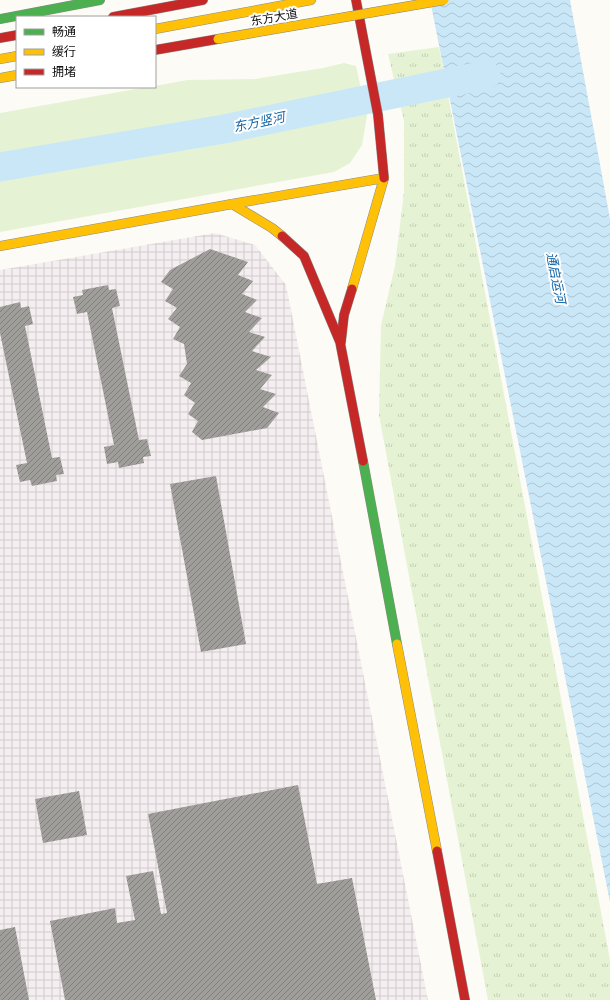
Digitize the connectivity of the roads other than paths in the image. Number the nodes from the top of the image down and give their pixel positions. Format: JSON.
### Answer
{"nodes":[{"id":1,"x":100,"y":0,"type":"edge"},
{"id":2,"x":203,"y":0,"type":"edge"},
{"id":3,"x":311,"y":0,"type":"edge"},
{"id":4,"x":356,"y":0,"type":"edge"},
{"id":5,"x":444,"y":0,"type":"edge"},
{"id":6,"x":118,"y":16,"type":"edge"},
{"id":7,"x":0,"y":19,"type":"edge"},
{"id":8,"x":156,"y":30,"type":"edge"},
{"id":9,"x":16,"y":35,"type":"edge"},
{"id":10,"x":0,"y":38,"type":"edge"},
{"id":11,"x":156,"y":50,"type":"edge"},
{"id":12,"x":16,"y":56,"type":"edge"},
{"id":13,"x":0,"y":59,"type":"edge"},
{"id":14,"x":16,"y":75,"type":"edge"},
{"id":15,"x":0,"y":78,"type":"edge"},
{"id":16,"x":384,"y":178,"type":"junction"},
{"id":17,"x":232,"y":204,"type":"junction"},
{"id":18,"x":0,"y":246,"type":"edge"},
{"id":19,"x":340,"y":342,"type":"junction"},
{"id":20,"x":465,"y":1000,"type":"edge"}],
"edges":[{"from":1,"to":7,"type":"main road"},
{"from":2,"to":6,"type":"main road"},
{"from":3,"to":8,"type":"main road"},
{"from":4,"to":16,"type":"main road"},
{"from":5,"to":11,"type":"main road","name":"东方大道","bridge":true},
{"from":9,"to":10,"type":"main road"},
{"from":12,"to":13,"type":"main road"},
{"from":14,"to":15,"type":"main road"},
{"from":16,"to":17,"type":"main road"},
{"from":16,"to":19,"type":"main road"},
{"from":17,"to":18,"type":"main road"},
{"from":17,"to":19,"type":"main road"},
{"from":19,"to":20,"type":"main road"}]}
